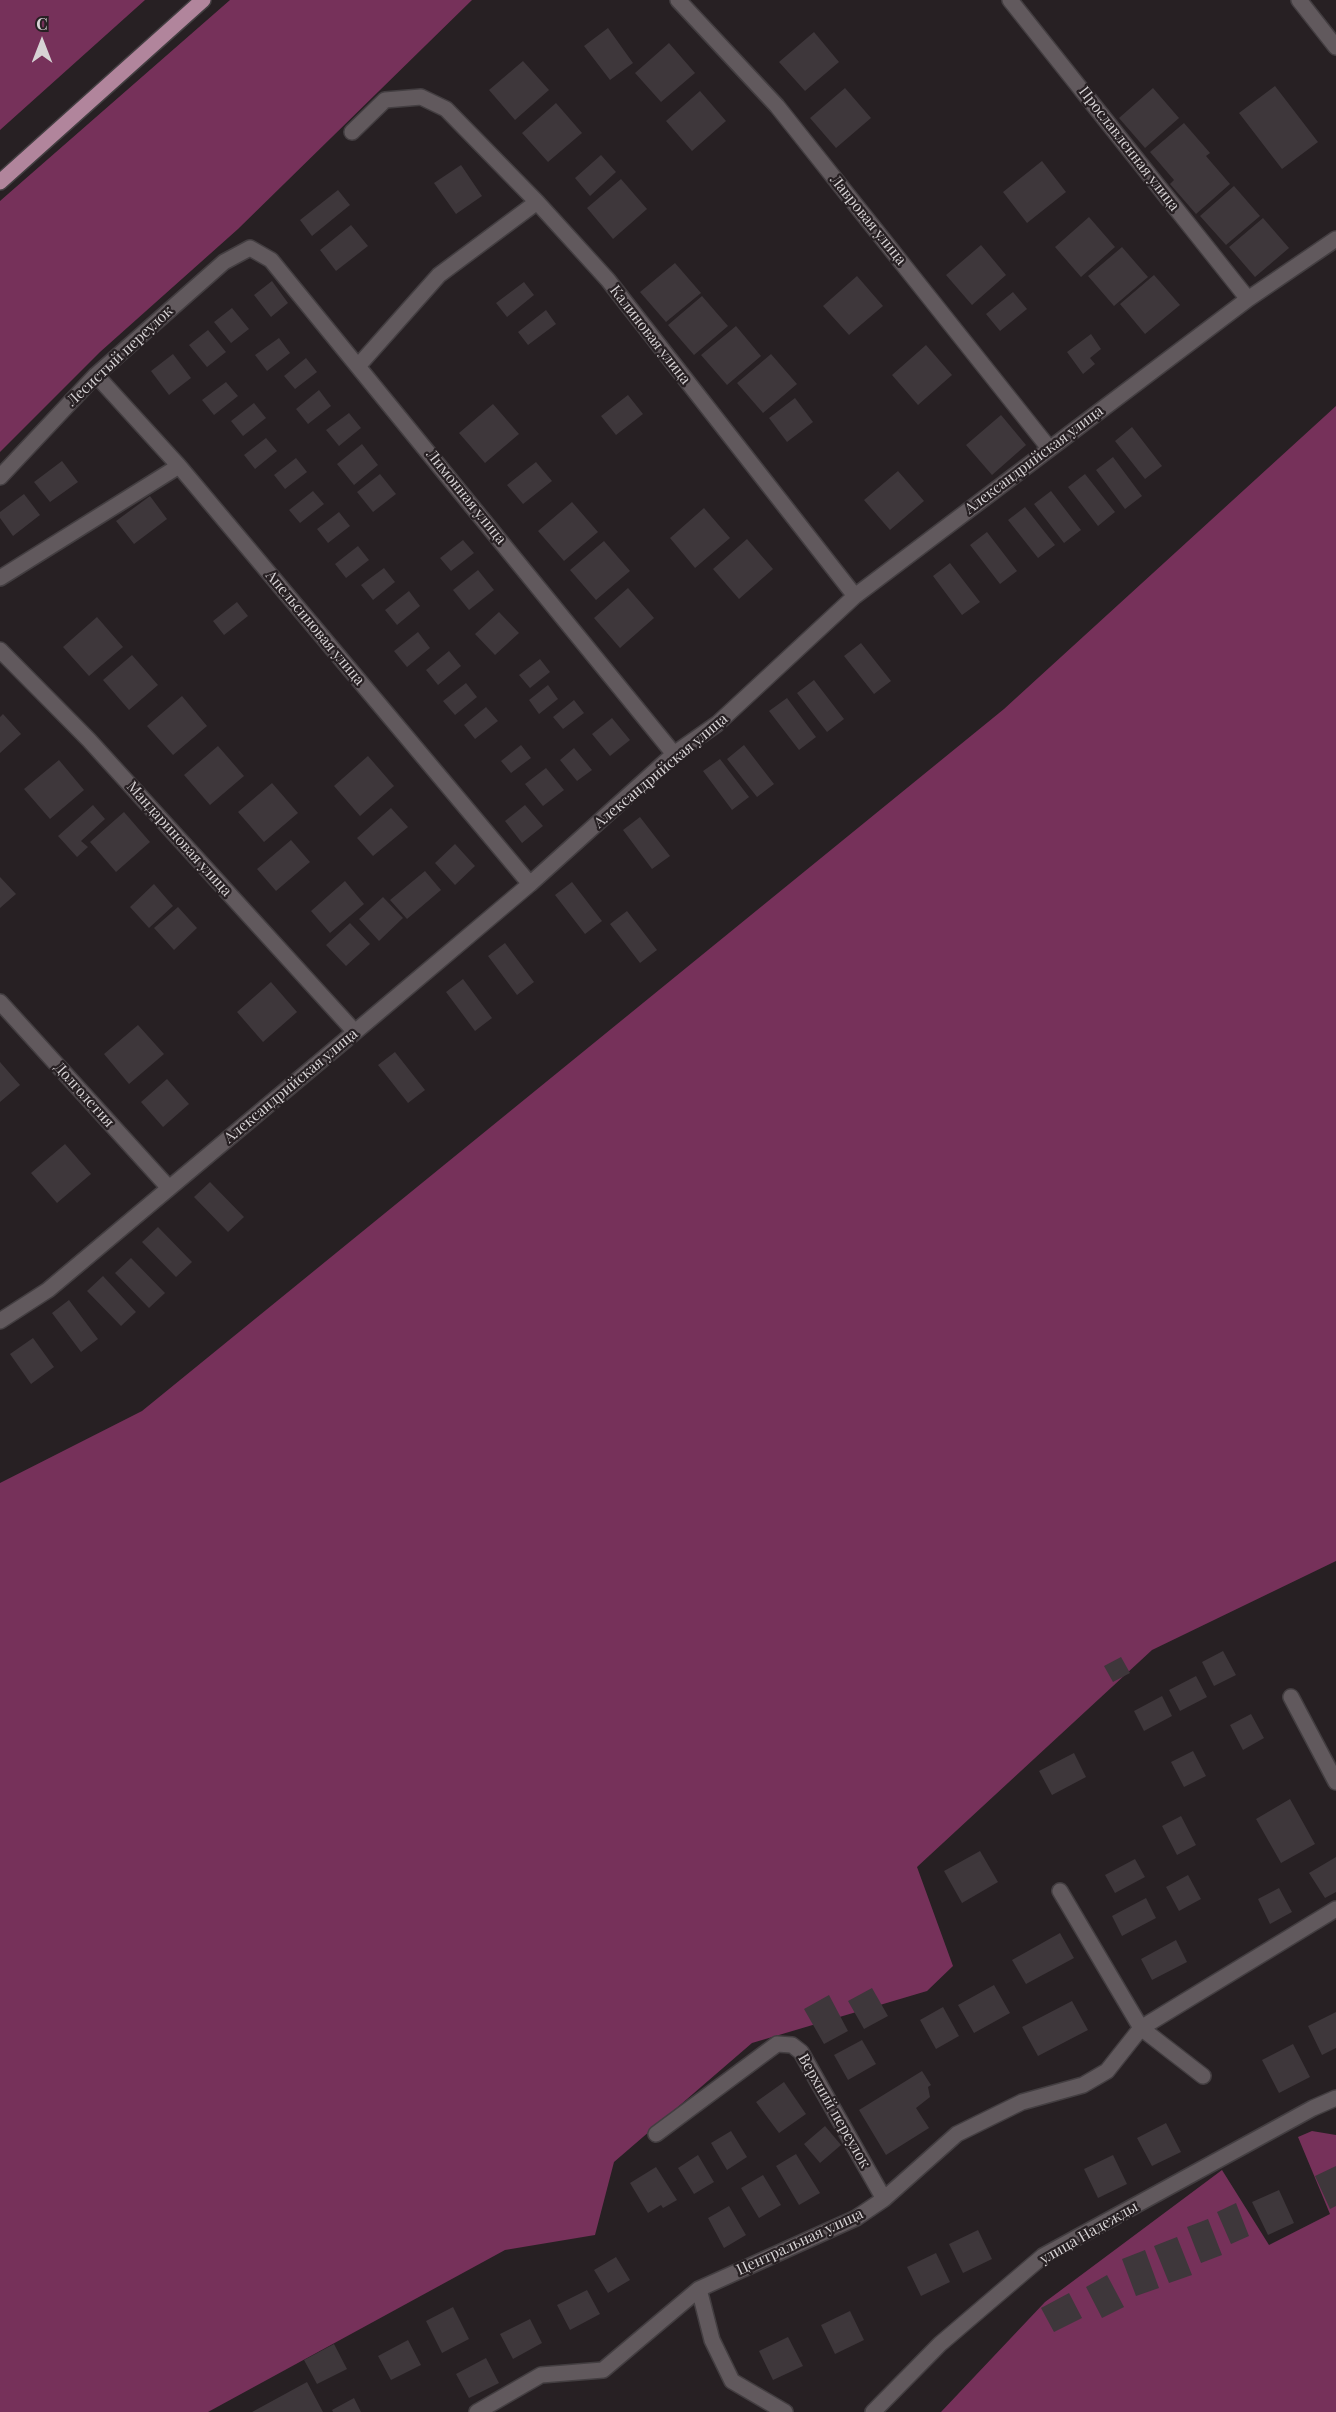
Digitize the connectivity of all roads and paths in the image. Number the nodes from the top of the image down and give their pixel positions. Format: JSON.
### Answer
{"nodes":[{"id":1,"x":203,"y":0,"type":"edge"},
{"id":2,"x":678,"y":0,"type":"edge"},
{"id":3,"x":1010,"y":0,"type":"edge"},
{"id":4,"x":1299,"y":0,"type":"edge"},
{"id":5,"x":1336,"y":47,"type":"edge"},
{"id":6,"x":352,"y":132,"type":"dead end"},
{"id":7,"x":0,"y":182,"type":"edge"},
{"id":8,"x":537,"y":202,"type":"junction"},
{"id":9,"x":1336,"y":239,"type":"edge"},
{"id":10,"x":250,"y":248,"type":"joint"},
{"id":11,"x":1248,"y":299,"type":"junction"},
{"id":12,"x":359,"y":365,"type":"junction"},
{"id":13,"x":96,"y":375,"type":"junction"},
{"id":14,"x":1049,"y":448,"type":"junction"},
{"id":15,"x":179,"y":466,"type":"junction"},
{"id":16,"x":0,"y":477,"type":"edge"},
{"id":17,"x":0,"y":578,"type":"edge"},
{"id":18,"x":855,"y":596,"type":"junction"},
{"id":19,"x":0,"y":650,"type":"edge"},
{"id":20,"x":674,"y":754,"type":"junction"},
{"id":21,"x":530,"y":884,"type":"junction"},
{"id":22,"x":0,"y":1002,"type":"edge"},
{"id":23,"x":355,"y":1032,"type":"junction"},
{"id":24,"x":169,"y":1188,"type":"junction"},
{"id":25,"x":0,"y":1321,"type":"edge"},
{"id":26,"x":1291,"y":1697,"type":"dead end"},
{"id":27,"x":1336,"y":1782,"type":"edge"},
{"id":28,"x":1060,"y":1891,"type":"dead end"},
{"id":29,"x":1336,"y":1909,"type":"edge"},
{"id":30,"x":1141,"y":2028,"type":"junction"},
{"id":31,"x":1203,"y":2076,"type":"dead end"},
{"id":32,"x":1336,"y":2098,"type":"edge"},
{"id":33,"x":656,"y":2134,"type":"dead end"},
{"id":34,"x":884,"y":2199,"type":"junction"},
{"id":35,"x":699,"y":2289,"type":"junction"},
{"id":36,"x":477,"y":2412,"type":"edge"},
{"id":37,"x":785,"y":2412,"type":"edge"},
{"id":38,"x":873,"y":2412,"type":"edge"}],
"edges":[{"from":1,"to":7,"type":"main road"},
{"from":2,"to":14,"type":"street","name":"Лавровая улица"},
{"from":3,"to":11,"type":"street","name":"Прославленная улица"},
{"from":4,"to":5,"type":"street"},
{"from":6,"to":8,"type":"street","name":"Калиновая улица"},
{"from":8,"to":12,"type":"street"},
{"from":8,"to":18,"type":"street","name":"Калиновая улица"},
{"from":9,"to":11,"type":"street","name":"Александрийская улица"},
{"from":10,"to":12,"type":"street","name":"Лимонная улица"},
{"from":10,"to":13,"type":"street","name":"Лесистый переулок"},
{"from":11,"to":14,"type":"street","name":"Александрийская улица"},
{"from":12,"to":20,"type":"street","name":"Лимонная улица"},
{"from":13,"to":15,"type":"street","name":"Апельсиновая улица"},
{"from":13,"to":16,"type":"street","name":"Лесистый переулок"},
{"from":14,"to":18,"type":"street","name":"Александрийская улица"},
{"from":15,"to":17,"type":"street"},
{"from":15,"to":21,"type":"street","name":"Апельсиновая улица"},
{"from":18,"to":20,"type":"street","name":"Александрийская улица"},
{"from":19,"to":23,"type":"street","name":"Мандариновая улица"},
{"from":20,"to":21,"type":"street","name":"Александрийская улица"},
{"from":21,"to":23,"type":"street","name":"Александрийская улица"},
{"from":22,"to":24,"type":"street","name":"Долголетия"},
{"from":23,"to":24,"type":"street","name":"Александрийская улица"},
{"from":24,"to":25,"type":"street","name":"Александрийская улица"},
{"from":26,"to":27,"type":"street"},
{"from":28,"to":30,"type":"street"},
{"from":29,"to":30,"type":"street"},
{"from":30,"to":31,"type":"street"},
{"from":30,"to":34,"type":"street","name":"Центральная улица"},
{"from":32,"to":38,"type":"street","name":"улица Надежды"},
{"from":33,"to":34,"type":"street","name":"Верхний переулок"},
{"from":34,"to":35,"type":"street","name":"Центральная улица"},
{"from":35,"to":36,"type":"street","name":"Центральная улица"},
{"from":35,"to":37,"type":"street"}]}
